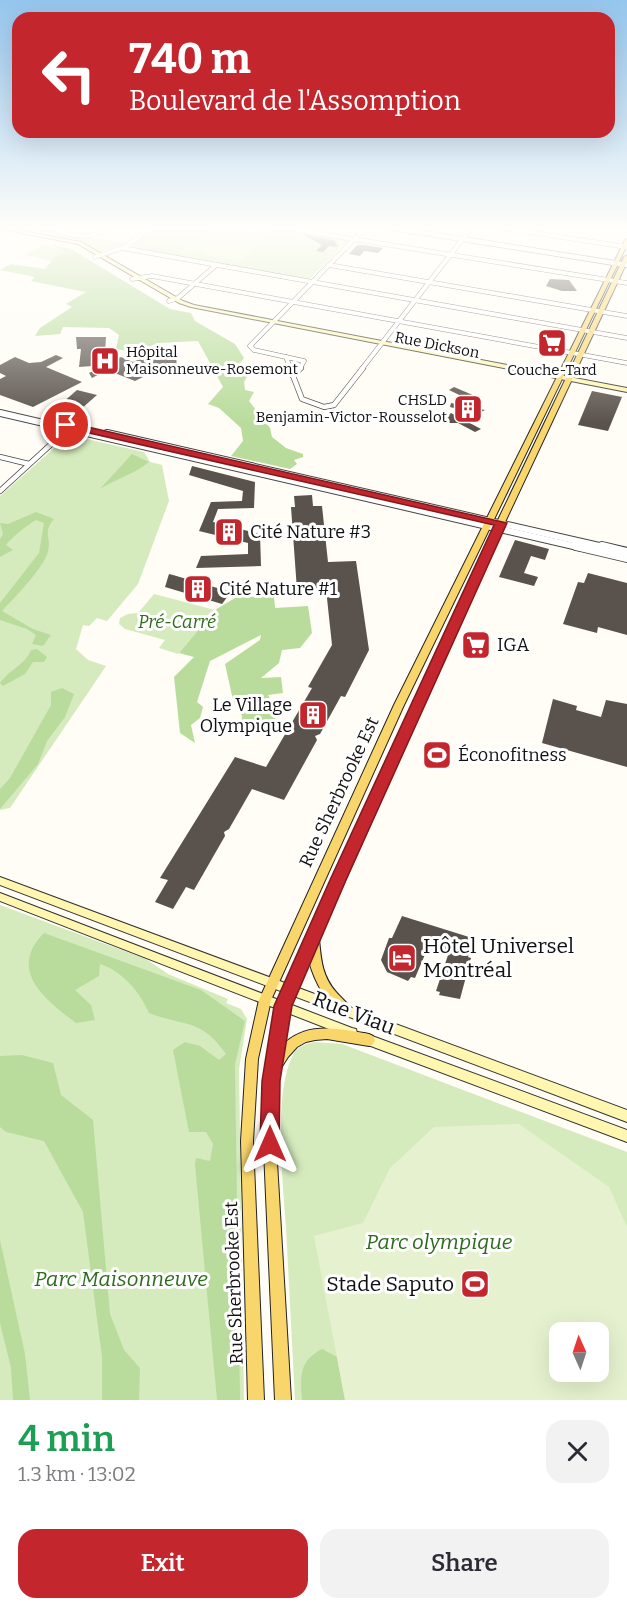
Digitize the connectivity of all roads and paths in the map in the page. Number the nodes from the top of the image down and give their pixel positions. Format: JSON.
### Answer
{"nodes":[{"id":1,"x":159,"y":292,"type":"edge"},
{"id":2,"x":183,"y":292,"type":"edge"},
{"id":3,"x":240,"y":292,"type":"edge"},
{"id":4,"x":302,"y":292,"type":"edge"},
{"id":5,"x":364,"y":292,"type":"edge"},
{"id":6,"x":421,"y":292,"type":"edge"},
{"id":7,"x":490,"y":292,"type":"edge"},
{"id":8,"x":602,"y":292,"type":"edge"},
{"id":9,"x":610,"y":292,"type":"edge"},
{"id":10,"x":172,"y":300,"type":"junction"},
{"id":11,"x":414,"y":301,"type":"junction"},
{"id":12,"x":293,"y":302,"type":"junction"},
{"id":13,"x":593,"y":310,"type":"junction"},
{"id":14,"x":602,"y":311,"type":"junction"},
{"id":15,"x":627,"y":316,"type":"edge"},
{"id":16,"x":398,"y":321,"type":"junction"},
{"id":17,"x":272,"y":324,"type":"junction"},
{"id":18,"x":583,"y":331,"type":"junction"},
{"id":19,"x":591,"y":332,"type":"junction"},
{"id":20,"x":627,"y":338,"type":"edge"},
{"id":21,"x":381,"y":344,"type":"junction"},
{"id":22,"x":572,"y":353,"type":"junction"},
{"id":23,"x":581,"y":355,"type":"junction"},
{"id":24,"x":286,"y":357,"type":"junction"},
{"id":25,"x":627,"y":363,"type":"edge"},
{"id":26,"x":293,"y":376,"type":"junction"},
{"id":27,"x":560,"y":379,"type":"junction"},
{"id":28,"x":569,"y":380,"type":"junction"},
{"id":29,"x":627,"y":390,"type":"edge"},
{"id":30,"x":0,"y":411,"type":"edge"},
{"id":31,"x":69,"y":428,"type":"junction"},
{"id":32,"x":0,"y":457,"type":"edge"},
{"id":33,"x":29,"y":464,"type":"junction"},
{"id":34,"x":0,"y":491,"type":"edge"},
{"id":35,"x":489,"y":523,"type":"junction"},
{"id":36,"x":500,"y":525,"type":"junction"},
{"id":37,"x":536,"y":534,"type":"junction"},
{"id":38,"x":627,"y":552,"type":"edge"},
{"id":39,"x":627,"y":558,"type":"edge"},
{"id":40,"x":356,"y":800,"type":"junction"},
{"id":41,"x":372,"y":804,"type":"junction"},
{"id":42,"x":0,"y":881,"type":"edge"},
{"id":43,"x":0,"y":897,"type":"edge"},
{"id":44,"x":315,"y":934,"type":"junction"},
{"id":45,"x":272,"y":982,"type":"junction"},
{"id":46,"x":290,"y":988,"type":"junction"},
{"id":47,"x":265,"y":1000,"type":"junction"},
{"id":48,"x":283,"y":1006,"type":"junction"},
{"id":49,"x":346,"y":1010,"type":"junction"},
{"id":50,"x":369,"y":1040,"type":"junction"},
{"id":51,"x":272,"y":1075,"type":"junction"},
{"id":52,"x":627,"y":1116,"type":"edge"},
{"id":53,"x":627,"y":1136,"type":"edge"},
{"id":54,"x":256,"y":1400,"type":"edge"},
{"id":55,"x":282,"y":1400,"type":"edge"}],
"edges":[{"from":1,"to":10,"type":"main road","name":"Rue Dickson"},
{"from":2,"to":10,"type":"street"},
{"from":3,"to":12,"type":"street"},
{"from":4,"to":12,"type":"street"},
{"from":5,"to":11,"type":"street"},
{"from":6,"to":11,"type":"street"},
{"from":7,"to":13,"type":"street"},
{"from":8,"to":13,"type":"main road","name":"Rue Sherbrooke Est"},
{"from":9,"to":14,"type":"main road","name":"Rue Sherbrooke Est"},
{"from":10,"to":17,"type":"main road","name":"Rue Dickson"},
{"from":11,"to":16,"type":"street"},
{"from":11,"to":18,"type":"street"},
{"from":12,"to":16,"type":"street"},
{"from":12,"to":17,"type":"street"},
{"from":13,"to":14,"type":"street"},
{"from":13,"to":18,"type":"main road","name":"Rue Sherbrooke Est"},
{"from":14,"to":15,"type":"street"},
{"from":14,"to":19,"type":"main road","name":"Rue Sherbrooke Est"},
{"from":16,"to":21,"type":"street"},
{"from":16,"to":22,"type":"street"},
{"from":17,"to":21,"type":"main road","name":"Rue Dickson"},
{"from":17,"to":24,"type":"street"},
{"from":18,"to":19,"type":"street"},
{"from":18,"to":22,"type":"main road","name":"Rue Sherbrooke Est"},
{"from":19,"to":20,"type":"street"},
{"from":19,"to":23,"type":"main road","name":"Rue Sherbrooke Est"},
{"from":21,"to":26,"type":"street"},
{"from":21,"to":27,"type":"main road","name":"Rue Dickson"},
{"from":22,"to":23,"type":"street"},
{"from":22,"to":27,"type":"main road","name":"Rue Sherbrooke Est"},
{"from":23,"to":25,"type":"street"},
{"from":23,"to":28,"type":"main road","name":"Rue Sherbrooke Est"},
{"from":24,"to":26,"type":"street"},
{"from":24,"to":26,"type":"street"},
{"from":27,"to":28,"type":"main road","name":"Rue Dickson"},
{"from":27,"to":35,"type":"main road","name":"Rue Sherbrooke Est"},
{"from":28,"to":29,"type":"main road","name":"Rue Dickson"},
{"from":28,"to":36,"type":"main road","name":"Rue Sherbrooke Est"},
{"from":30,"to":31,"type":"street"},
{"from":31,"to":33,"type":"street"},
{"from":31,"to":35,"type":"street"},
{"from":32,"to":33,"type":"street"},
{"from":33,"to":34,"type":"street"},
{"from":35,"to":36,"type":"street"},
{"from":35,"to":40,"type":"main road","name":"Rue Sherbrooke Est"},
{"from":36,"to":37,"type":"street"},
{"from":36,"to":41,"type":"main road","name":"Rue Sherbrooke Est"},
{"from":37,"to":38,"type":"street"},
{"from":37,"to":39,"type":"street"},
{"from":40,"to":41,"type":"main road"},
{"from":40,"to":45,"type":"main road","name":"Rue Sherbrooke Est"},
{"from":41,"to":44,"type":"main road","name":"Rue Sherbrooke Est"},
{"from":42,"to":45,"type":"main road","name":"Rue Viau"},
{"from":43,"to":47,"type":"main road","name":"Rue Viau"},
{"from":44,"to":46,"type":"main road","name":"Rue Sherbrooke Est"},
{"from":44,"to":49,"type":"main road"},
{"from":45,"to":46,"type":"main road","name":"Rue Viau"},
{"from":45,"to":47,"type":"main road","name":"Rue Sherbrooke Est"},
{"from":46,"to":48,"type":"main road","name":"Rue Sherbrooke Est"},
{"from":46,"to":49,"type":"main road","name":"Rue Viau"},
{"from":47,"to":48,"type":"main road","name":"Rue Viau"},
{"from":47,"to":54,"type":"main road","name":"Rue Sherbrooke Est"},
{"from":48,"to":50,"type":"main road","name":"Rue Viau"},
{"from":48,"to":51,"type":"main road","name":"Rue Sherbrooke Est"},
{"from":49,"to":52,"type":"main road","name":"Rue Viau"},
{"from":50,"to":51,"type":"main road"},
{"from":50,"to":53,"type":"main road","name":"Rue Viau"},
{"from":51,"to":55,"type":"main road","name":"Rue Sherbrooke Est"}]}
